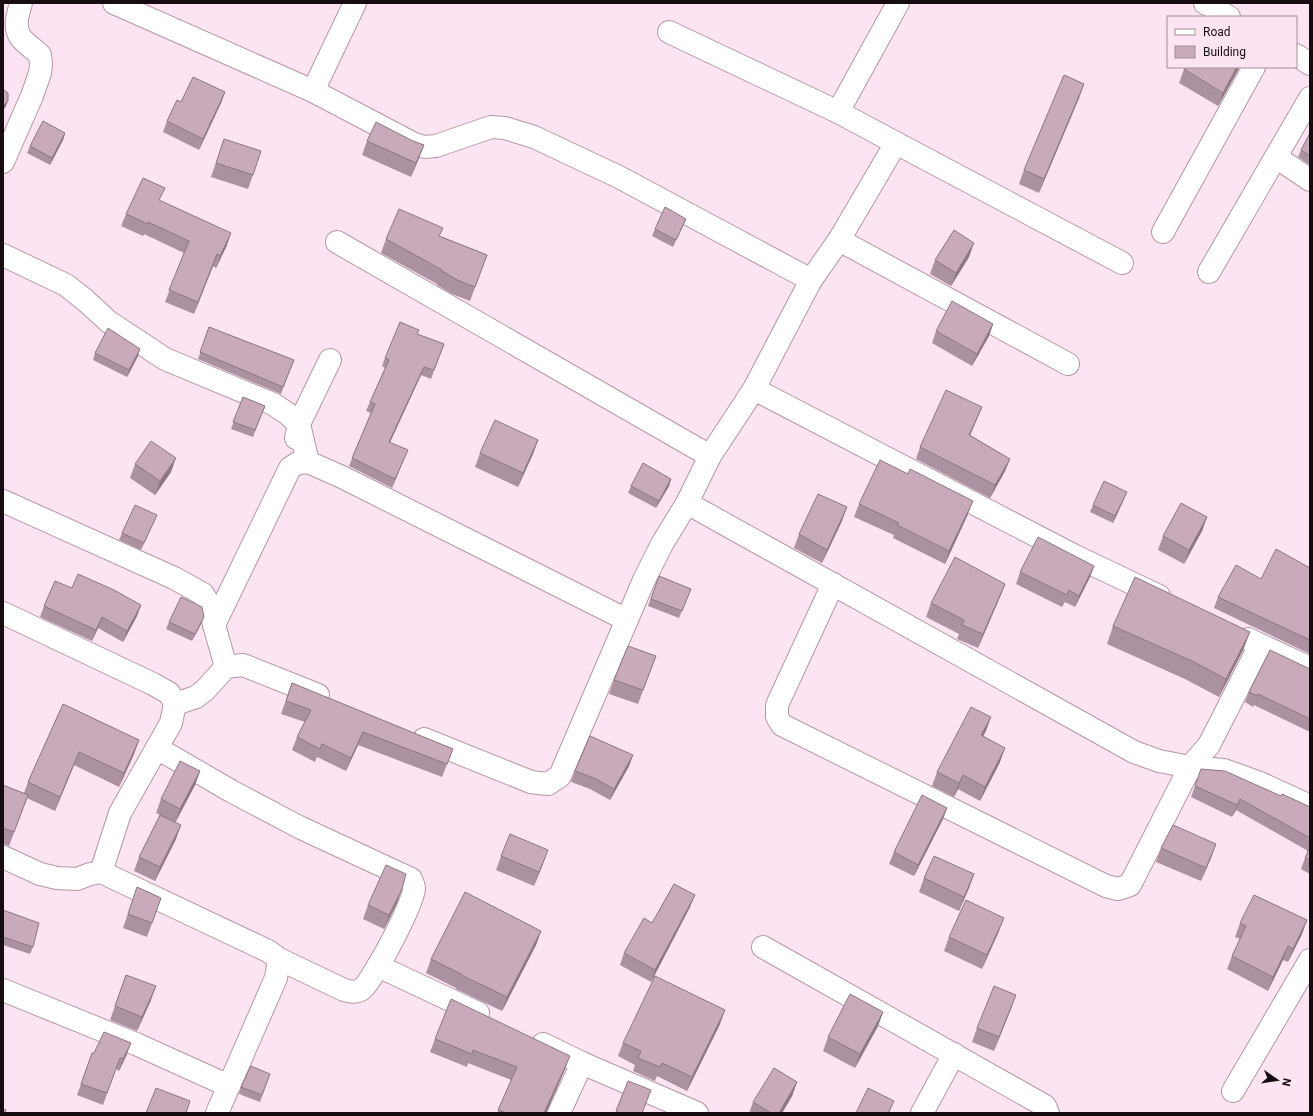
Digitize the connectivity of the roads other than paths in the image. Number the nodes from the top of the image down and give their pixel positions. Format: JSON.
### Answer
{"nodes":[{"id":1,"x":21,"y":3,"type":"edge"},
{"id":2,"x":114,"y":3,"type":"edge"},
{"id":3,"x":355,"y":3,"type":"edge"},
{"id":4,"x":898,"y":3,"type":"edge"},
{"id":5,"x":1205,"y":3,"type":"edge"},
{"id":6,"x":1228,"y":16,"type":"edge"},
{"id":7,"x":669,"y":32,"type":"dead end"},
{"id":8,"x":1297,"y":57,"type":"edge"},
{"id":9,"x":1310,"y":64,"type":"edge"},
{"id":10,"x":1253,"y":68,"type":"edge"},
{"id":11,"x":313,"y":91,"type":"junction"},
{"id":12,"x":1310,"y":98,"type":"edge"},
{"id":13,"x":838,"y":112,"type":"junction"},
{"id":14,"x":896,"y":143,"type":"junction"},
{"id":15,"x":1276,"y":157,"type":"junction"},
{"id":16,"x":3,"y":162,"type":"edge"},
{"id":17,"x":1310,"y":180,"type":"edge"},
{"id":18,"x":1163,"y":232,"type":"dead end"},
{"id":19,"x":839,"y":240,"type":"junction"},
{"id":20,"x":337,"y":242,"type":"dead end"},
{"id":21,"x":3,"y":255,"type":"edge"},
{"id":22,"x":1122,"y":264,"type":"dead end"},
{"id":23,"x":1209,"y":272,"type":"dead end"},
{"id":24,"x":811,"y":280,"type":"junction"},
{"id":25,"x":330,"y":360,"type":"dead end"},
{"id":26,"x":1068,"y":364,"type":"dead end"},
{"id":27,"x":754,"y":389,"type":"junction"},
{"id":28,"x":299,"y":424,"type":"junction"},
{"id":29,"x":710,"y":456,"type":"junction"},
{"id":30,"x":299,"y":465,"type":"junction"},
{"id":31,"x":3,"y":501,"type":"edge"},
{"id":32,"x":687,"y":503,"type":"junction"},
{"id":33,"x":834,"y":584,"type":"junction"},
{"id":34,"x":1176,"y":604,"type":"edge"},
{"id":35,"x":3,"y":613,"type":"edge"},
{"id":36,"x":627,"y":620,"type":"junction"},
{"id":37,"x":214,"y":625,"type":"junction"},
{"id":38,"x":1232,"y":631,"type":"edge"},
{"id":39,"x":1260,"y":645,"type":"junction"},
{"id":40,"x":226,"y":667,"type":"junction"},
{"id":41,"x":1310,"y":668,"type":"edge"},
{"id":42,"x":175,"y":704,"type":"junction"},
{"id":43,"x":339,"y":704,"type":"edge"},
{"id":44,"x":405,"y":731,"type":"edge"},
{"id":45,"x":157,"y":748,"type":"junction"},
{"id":46,"x":1190,"y":767,"type":"junction"},
{"id":47,"x":1310,"y":806,"type":"edge"},
{"id":48,"x":3,"y":857,"type":"edge"},
{"id":49,"x":101,"y":872,"type":"junction"},
{"id":50,"x":763,"y":947,"type":"dead end"},
{"id":51,"x":279,"y":959,"type":"junction"},
{"id":52,"x":1310,"y":960,"type":"edge"},
{"id":53,"x":378,"y":966,"type":"junction"},
{"id":54,"x":3,"y":990,"type":"edge"},
{"id":55,"x":498,"y":1023,"type":"edge"},
{"id":56,"x":526,"y":1036,"type":"edge"},
{"id":57,"x":954,"y":1054,"type":"junction"},
{"id":58,"x":582,"y":1063,"type":"junction"},
{"id":59,"x":228,"y":1086,"type":"junction"},
{"id":60,"x":1233,"y":1091,"type":"dead end"},
{"id":61,"x":217,"y":1113,"type":"edge"},
{"id":62,"x":559,"y":1113,"type":"edge"},
{"id":63,"x":697,"y":1113,"type":"edge"},
{"id":64,"x":922,"y":1113,"type":"edge"},
{"id":65,"x":1048,"y":1113,"type":"edge"}],
"edges":[{"from":1,"to":16,"type":"street"},
{"from":2,"to":11,"type":"street"},
{"from":3,"to":11,"type":"street"},
{"from":4,"to":13,"type":"street"},
{"from":5,"to":6,"type":"street"},
{"from":7,"to":13,"type":"street"},
{"from":8,"to":9,"type":"street"},
{"from":10,"to":18,"type":"street"},
{"from":11,"to":24,"type":"street"},
{"from":12,"to":15,"type":"street"},
{"from":13,"to":14,"type":"street"},
{"from":14,"to":19,"type":"street"},
{"from":14,"to":22,"type":"street"},
{"from":15,"to":17,"type":"street"},
{"from":15,"to":23,"type":"street"},
{"from":19,"to":24,"type":"street"},
{"from":19,"to":26,"type":"street"},
{"from":20,"to":29,"type":"street"},
{"from":21,"to":28,"type":"street"},
{"from":24,"to":27,"type":"street"},
{"from":25,"to":28,"type":"street"},
{"from":27,"to":29,"type":"street"},
{"from":27,"to":34,"type":"street"},
{"from":28,"to":30,"type":"street"},
{"from":29,"to":32,"type":"street"},
{"from":30,"to":36,"type":"street"},
{"from":30,"to":37,"type":"street"},
{"from":31,"to":37,"type":"street"},
{"from":32,"to":33,"type":"street"},
{"from":32,"to":36,"type":"street"},
{"from":33,"to":46,"type":"street"},
{"from":33,"to":46,"type":"street"},
{"from":35,"to":42,"type":"street"},
{"from":36,"to":44,"type":"street"},
{"from":37,"to":40,"type":"street"},
{"from":38,"to":39,"type":"street"},
{"from":39,"to":41,"type":"street"},
{"from":39,"to":46,"type":"street"},
{"from":40,"to":42,"type":"street"},
{"from":40,"to":43,"type":"street"},
{"from":42,"to":45,"type":"street"},
{"from":45,"to":49,"type":"street"},
{"from":45,"to":53,"type":"street"},
{"from":46,"to":47,"type":"street"},
{"from":48,"to":49,"type":"street"},
{"from":49,"to":51,"type":"street"},
{"from":50,"to":57,"type":"street"},
{"from":51,"to":53,"type":"street"},
{"from":51,"to":59,"type":"street"},
{"from":52,"to":60,"type":"street"},
{"from":53,"to":55,"type":"street"},
{"from":54,"to":59,"type":"street"},
{"from":56,"to":58,"type":"street"},
{"from":57,"to":64,"type":"street"},
{"from":57,"to":65,"type":"street"},
{"from":58,"to":62,"type":"street"},
{"from":58,"to":63,"type":"street"},
{"from":59,"to":61,"type":"street"}]}
